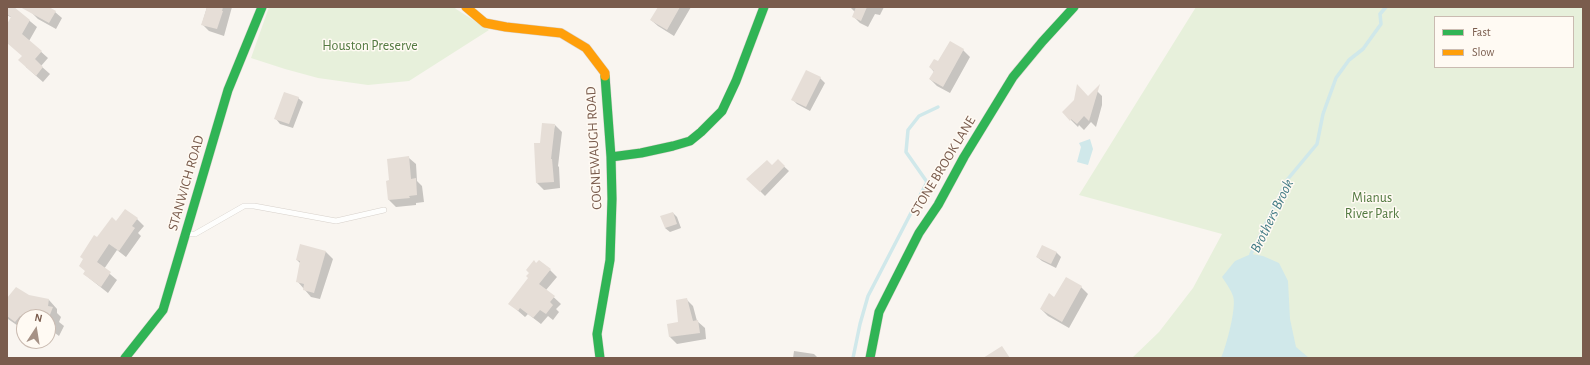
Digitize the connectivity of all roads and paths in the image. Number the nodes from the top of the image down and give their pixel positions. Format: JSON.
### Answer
{"nodes":[{"id":1,"x":262,"y":7,"type":"edge"},
{"id":2,"x":466,"y":7,"type":"edge"},
{"id":3,"x":764,"y":7,"type":"edge"},
{"id":4,"x":1074,"y":7,"type":"edge"},
{"id":5,"x":611,"y":157,"type":"junction"},
{"id":6,"x":384,"y":210,"type":"dead end"},
{"id":7,"x":186,"y":234,"type":"junction"},
{"id":8,"x":125,"y":358,"type":"edge"},
{"id":9,"x":600,"y":358,"type":"edge"},
{"id":10,"x":870,"y":358,"type":"edge"}],
"edges":[{"from":1,"to":7,"type":"street","name":"STANWICH ROAD"},
{"from":2,"to":5,"type":"street","name":"COGNEWAUGH ROAD"},
{"from":3,"to":5,"type":"street"},
{"from":4,"to":10,"type":"street","name":"STONE BROOK LANE"},
{"from":5,"to":9,"type":"street","name":"COGNEWAUGH ROAD"},
{"from":6,"to":7,"type":"lane"},
{"from":7,"to":8,"type":"street","name":"STANWICH ROAD"}]}
